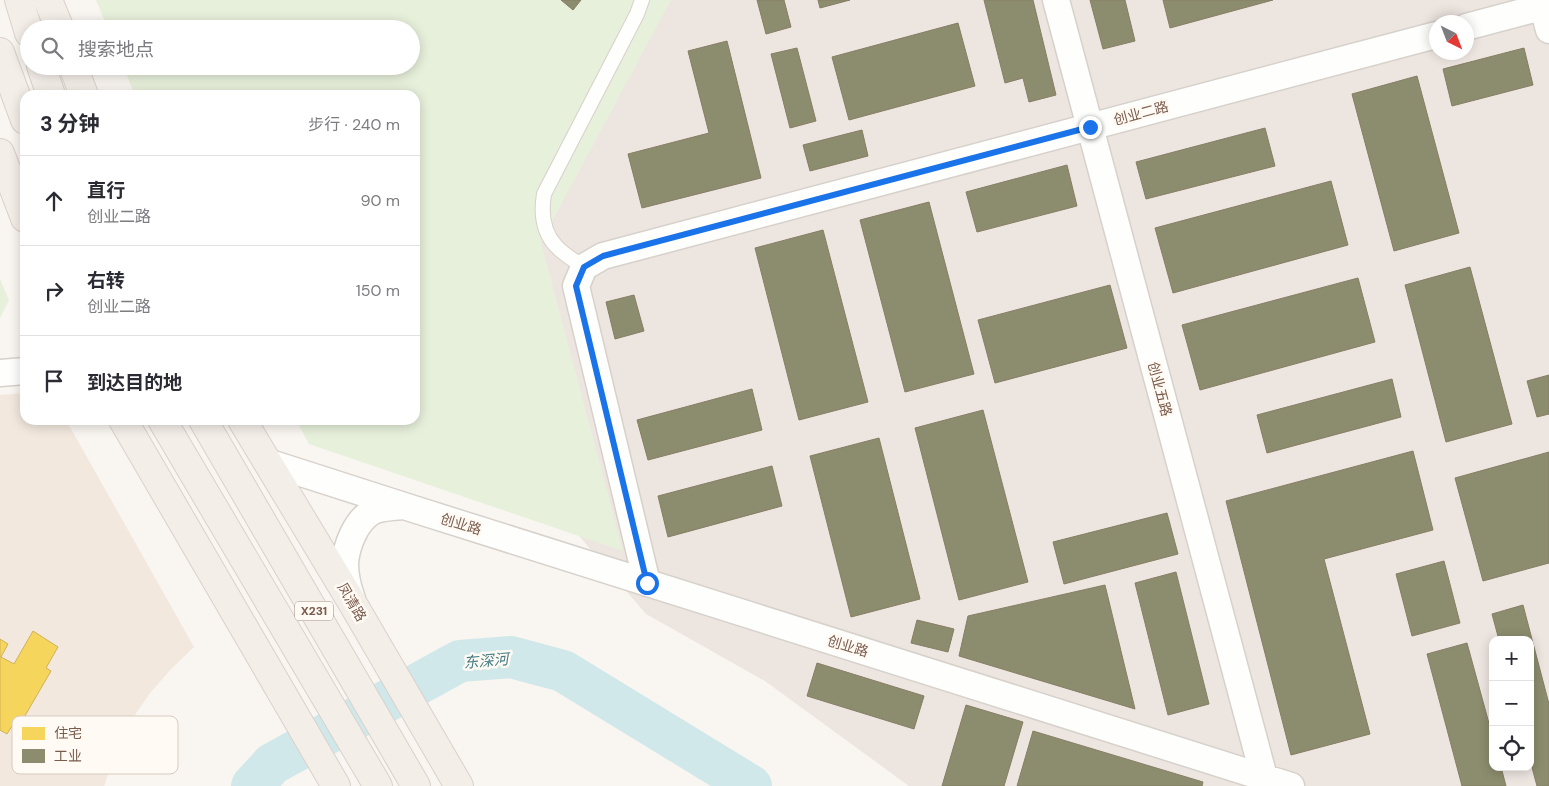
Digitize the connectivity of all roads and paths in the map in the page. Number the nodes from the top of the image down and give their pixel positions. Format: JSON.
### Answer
{"nodes":[{"id":1,"x":19,"y":0,"type":"edge"},
{"id":2,"x":48,"y":0,"type":"edge"},
{"id":3,"x":642,"y":0,"type":"edge"},
{"id":4,"x":1056,"y":0,"type":"edge"},
{"id":5,"x":1545,"y":10,"type":"edge"},
{"id":6,"x":25,"y":20,"type":"edge"},
{"id":7,"x":56,"y":20,"type":"edge"},
{"id":8,"x":1474,"y":25,"type":"edge"},
{"id":9,"x":1429,"y":37,"type":"edge"},
{"id":10,"x":0,"y":52,"type":"edge"},
{"id":11,"x":44,"y":75,"type":"edge"},
{"id":12,"x":76,"y":75,"type":"edge"},
{"id":13,"x":49,"y":90,"type":"edge"},
{"id":14,"x":82,"y":90,"type":"edge"},
{"id":15,"x":20,"y":106,"type":"edge"},
{"id":16,"x":1090,"y":127,"type":"junction"},
{"id":17,"x":0,"y":153,"type":"edge"},
{"id":18,"x":20,"y":205,"type":"edge"},
{"id":19,"x":584,"y":267,"type":"junction"},
{"id":20,"x":20,"y":371,"type":"edge"},
{"id":21,"x":0,"y":373,"type":"edge"},
{"id":22,"x":126,"y":425,"type":"edge"},
{"id":23,"x":165,"y":425,"type":"edge"},
{"id":24,"x":245,"y":425,"type":"edge"},
{"id":25,"x":208,"y":428,"type":"edge"},
{"id":26,"x":267,"y":462,"type":"junction"},
{"id":27,"x":404,"y":506,"type":"junction"},
{"id":28,"x":647,"y":583,"type":"junction"},
{"id":29,"x":353,"y":604,"type":"junction"},
{"id":30,"x":1264,"y":777,"type":"junction"},
{"id":31,"x":336,"y":786,"type":"edge"},
{"id":32,"x":378,"y":786,"type":"edge"},
{"id":33,"x":416,"y":786,"type":"edge"},
{"id":34,"x":459,"y":786,"type":"edge"},
{"id":35,"x":1292,"y":786,"type":"edge"}],
"edges":[{"from":1,"to":6,"type":"main road"},
{"from":2,"to":7,"type":"main road"},
{"from":3,"to":19,"type":"lane"},
{"from":4,"to":16,"type":"street","name":"创业五路"},
{"from":5,"to":8,"type":"street"},
{"from":9,"to":16,"type":"street","name":"创业二路"},
{"from":10,"to":15,"type":"main road"},
{"from":11,"to":13,"type":"main road"},
{"from":12,"to":14,"type":"main road"},
{"from":16,"to":19,"type":"street","name":"创业二路"},
{"from":16,"to":30,"type":"street","name":"创业五路"},
{"from":17,"to":18,"type":"main road"},
{"from":19,"to":28,"type":"street"},
{"from":20,"to":21,"type":"street"},
{"from":22,"to":31,"type":"main road"},
{"from":23,"to":32,"type":"main road","number":"X231"},
{"from":24,"to":26,"type":"main road","name":"凤清路","number":"X231"},
{"from":25,"to":33,"type":"main road","number":"X231"},
{"from":26,"to":27,"type":"street","name":"创业路"},
{"from":26,"to":29,"type":"main road","name":"凤清路","number":"X231"},
{"from":27,"to":28,"type":"street","name":"创业路"},
{"from":27,"to":29,"type":"street","name":"创业路"},
{"from":28,"to":30,"type":"street","name":"创业路"},
{"from":29,"to":34,"type":"main road","name":"凤清路","number":"X231"},
{"from":30,"to":35,"type":"street","name":"创业路"}]}
